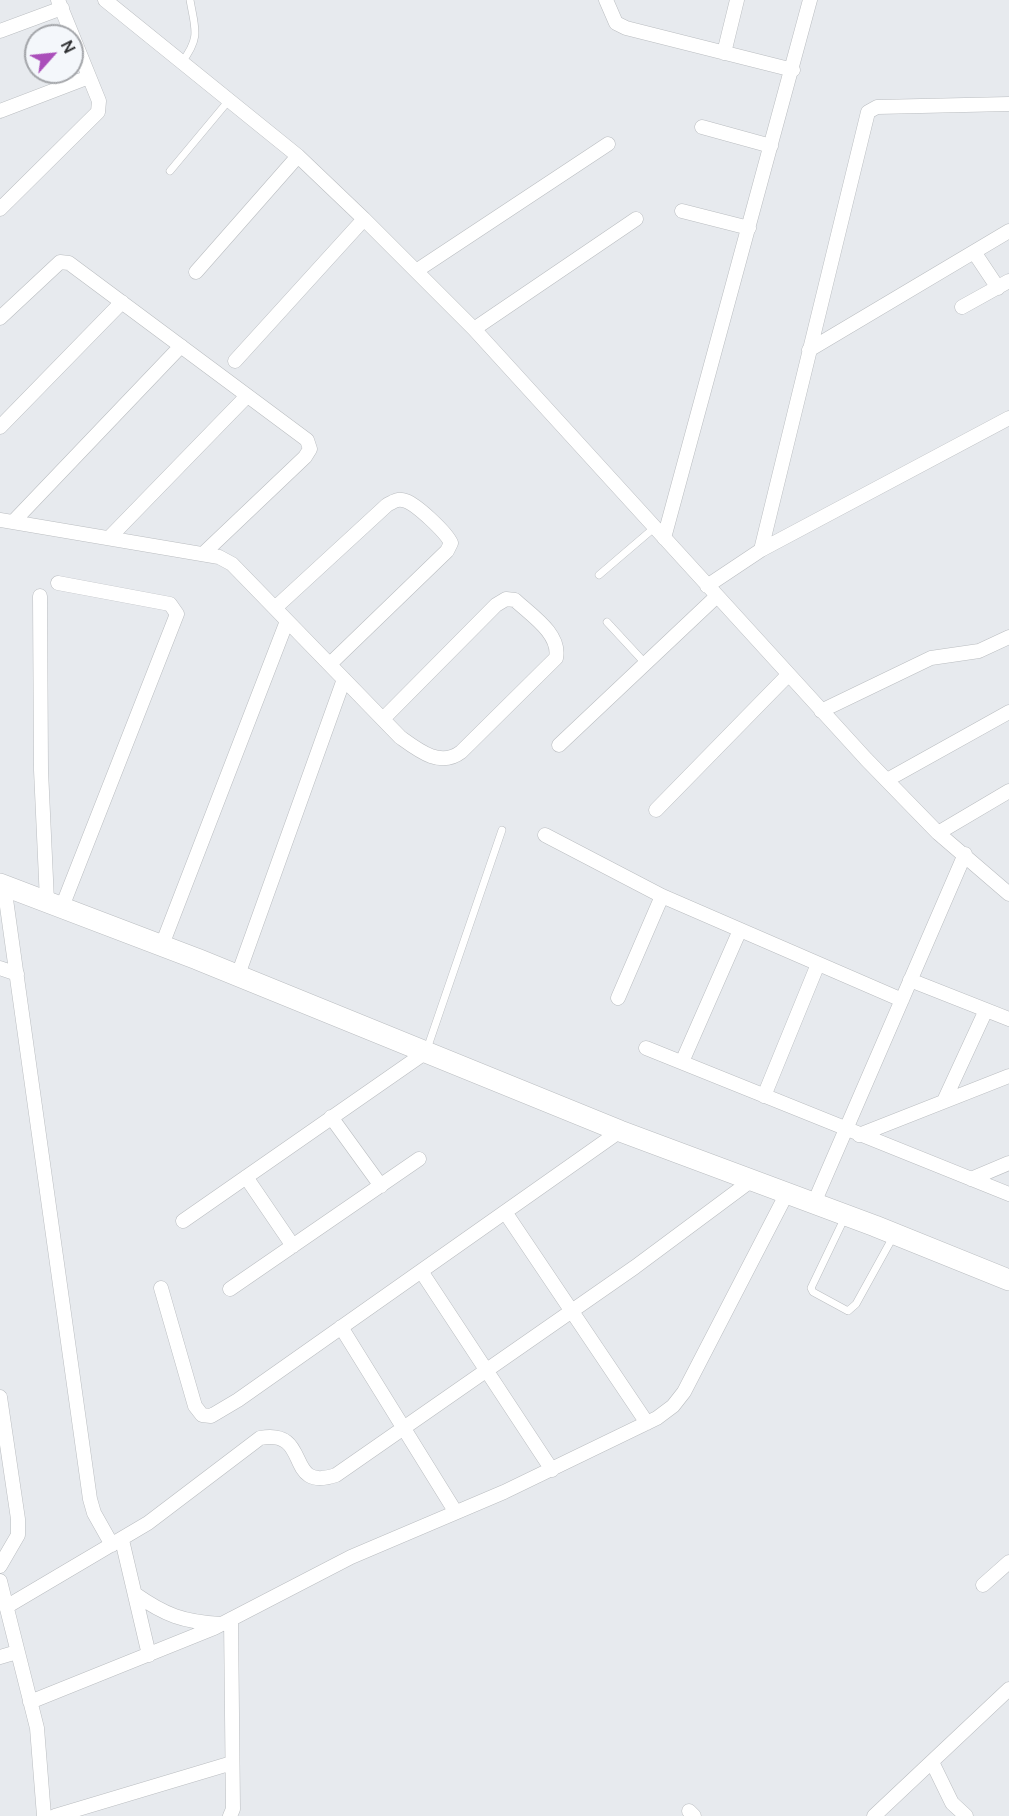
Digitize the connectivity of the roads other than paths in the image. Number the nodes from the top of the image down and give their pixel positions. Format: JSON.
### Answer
{"nodes":[{"id":1,"x":105,"y":0,"type":"edge"},
{"id":2,"x":190,"y":0,"type":"edge"},
{"id":3,"x":606,"y":0,"type":"edge"},
{"id":4,"x":736,"y":0,"type":"edge"},
{"id":5,"x":810,"y":0,"type":"edge"},
{"id":6,"x":60,"y":4,"type":"edge"},
{"id":7,"x":0,"y":31,"type":"edge"},
{"id":8,"x":724,"y":53,"type":"junction"},
{"id":9,"x":182,"y":62,"type":"junction"},
{"id":10,"x":792,"y":70,"type":"junction"},
{"id":11,"x":89,"y":77,"type":"junction"},
{"id":12,"x":230,"y":99,"type":"junction"},
{"id":13,"x":1009,"y":104,"type":"edge"},
{"id":14,"x":0,"y":111,"type":"edge"},
{"id":15,"x":702,"y":127,"type":"dead end"},
{"id":16,"x":608,"y":144,"type":"dead end"},
{"id":17,"x":771,"y":146,"type":"junction"},
{"id":18,"x":298,"y":156,"type":"junction"},
{"id":19,"x":170,"y":171,"type":"dead end"},
{"id":20,"x":24,"y":185,"type":"junction"},
{"id":21,"x":0,"y":194,"type":"edge"},
{"id":22,"x":0,"y":208,"type":"edge"},
{"id":23,"x":682,"y":211,"type":"dead end"},
{"id":24,"x":364,"y":219,"type":"junction"},
{"id":25,"x":636,"y":219,"type":"dead end"},
{"id":26,"x":749,"y":228,"type":"junction"},
{"id":27,"x":1009,"y":231,"type":"edge"},
{"id":28,"x":974,"y":252,"type":"junction"},
{"id":29,"x":416,"y":271,"type":"junction"},
{"id":30,"x":196,"y":272,"type":"dead end"},
{"id":31,"x":1004,"y":284,"type":"edge"},
{"id":32,"x":122,"y":302,"type":"junction"},
{"id":33,"x":962,"y":307,"type":"dead end"},
{"id":34,"x":0,"y":318,"type":"edge"},
{"id":35,"x":474,"y":329,"type":"junction"},
{"id":36,"x":181,"y":346,"type":"junction"},
{"id":37,"x":809,"y":350,"type":"junction"},
{"id":38,"x":235,"y":361,"type":"dead end"},
{"id":39,"x":247,"y":396,"type":"junction"},
{"id":40,"x":1009,"y":418,"type":"edge"},
{"id":41,"x":2,"y":421,"type":"edge"},
{"id":42,"x":6,"y":521,"type":"edge"},
{"id":43,"x":659,"y":533,"type":"junction"},
{"id":44,"x":109,"y":538,"type":"junction"},
{"id":45,"x":761,"y":550,"type":"junction"},
{"id":46,"x":204,"y":553,"type":"junction"},
{"id":47,"x":599,"y":575,"type":"dead end"},
{"id":48,"x":58,"y":583,"type":"dead end"},
{"id":49,"x":712,"y":591,"type":"junction"},
{"id":50,"x":40,"y":596,"type":"dead end"},
{"id":51,"x":275,"y":608,"type":"junction"},
{"id":52,"x":287,"y":621,"type":"junction"},
{"id":53,"x":607,"y":622,"type":"dead end"},
{"id":54,"x":1009,"y":637,"type":"edge"},
{"id":55,"x":645,"y":662,"type":"junction"},
{"id":56,"x":330,"y":664,"type":"junction"},
{"id":57,"x":788,"y":675,"type":"junction"},
{"id":58,"x":344,"y":679,"type":"junction"},
{"id":59,"x":821,"y":711,"type":"junction"},
{"id":60,"x":1009,"y":712,"type":"edge"},
{"id":61,"x":383,"y":719,"type":"junction"},
{"id":62,"x":559,"y":745,"type":"dead end"},
{"id":63,"x":887,"y":780,"type":"junction"},
{"id":64,"x":1009,"y":791,"type":"edge"},
{"id":65,"x":656,"y":810,"type":"dead end"},
{"id":66,"x":502,"y":830,"type":"dead end"},
{"id":67,"x":938,"y":833,"type":"junction"},
{"id":68,"x":545,"y":835,"type":"dead end"},
{"id":69,"x":964,"y":854,"type":"junction"},
{"id":70,"x":2,"y":884,"type":"edge"},
{"id":71,"x":1009,"y":894,"type":"edge"},
{"id":72,"x":662,"y":896,"type":"junction"},
{"id":73,"x":54,"y":904,"type":"junction"},
{"id":74,"x":740,"y":930,"type":"junction"},
{"id":75,"x":162,"y":945,"type":"junction"},
{"id":76,"x":818,"y":964,"type":"junction"},
{"id":77,"x":0,"y":968,"type":"edge"},
{"id":78,"x":16,"y":974,"type":"junction"},
{"id":79,"x":238,"y":975,"type":"junction"},
{"id":80,"x":910,"y":980,"type":"junction"},
{"id":81,"x":618,"y":998,"type":"dead end"},
{"id":82,"x":902,"y":1000,"type":"junction"},
{"id":83,"x":986,"y":1010,"type":"junction"},
{"id":84,"x":1009,"y":1019,"type":"edge"},
{"id":85,"x":646,"y":1048,"type":"dead end"},
{"id":86,"x":426,"y":1052,"type":"junction"},
{"id":87,"x":682,"y":1062,"type":"junction"},
{"id":88,"x":1009,"y":1076,"type":"edge"},
{"id":89,"x":764,"y":1096,"type":"junction"},
{"id":90,"x":944,"y":1101,"type":"junction"},
{"id":91,"x":331,"y":1118,"type":"junction"},
{"id":92,"x":620,"y":1131,"type":"junction"},
{"id":93,"x":852,"y":1132,"type":"junction"},
{"id":94,"x":419,"y":1159,"type":"dead end"},
{"id":95,"x":1009,"y":1163,"type":"edge"},
{"id":96,"x":246,"y":1177,"type":"junction"},
{"id":97,"x":971,"y":1179,"type":"junction"},
{"id":98,"x":752,"y":1180,"type":"junction"},
{"id":99,"x":381,"y":1186,"type":"junction"},
{"id":100,"x":787,"y":1193,"type":"junction"},
{"id":101,"x":1009,"y":1194,"type":"edge"},
{"id":102,"x":814,"y":1203,"type":"junction"},
{"id":103,"x":505,"y":1212,"type":"junction"},
{"id":104,"x":846,"y":1215,"type":"junction"},
{"id":105,"x":183,"y":1221,"type":"dead end"},
{"id":106,"x":895,"y":1234,"type":"junction"},
{"id":107,"x":292,"y":1246,"type":"junction"},
{"id":108,"x":421,"y":1271,"type":"junction"},
{"id":109,"x":1009,"y":1280,"type":"edge"},
{"id":110,"x":161,"y":1288,"type":"dead end"},
{"id":111,"x":230,"y":1289,"type":"dead end"},
{"id":112,"x":571,"y":1311,"type":"junction"},
{"id":113,"x":341,"y":1327,"type":"junction"},
{"id":114,"x":488,"y":1370,"type":"junction"},
{"id":115,"x":0,"y":1397,"type":"edge"},
{"id":116,"x":647,"y":1423,"type":"junction"},
{"id":117,"x":404,"y":1428,"type":"junction"},
{"id":118,"x":552,"y":1470,"type":"junction"},
{"id":119,"x":455,"y":1511,"type":"junction"},
{"id":120,"x":117,"y":1542,"type":"junction"},
{"id":121,"x":1009,"y":1562,"type":"edge"},
{"id":122,"x":0,"y":1566,"type":"edge"},
{"id":123,"x":0,"y":1581,"type":"edge"},
{"id":124,"x":983,"y":1585,"type":"dead end"},
{"id":125,"x":135,"y":1594,"type":"junction"},
{"id":126,"x":6,"y":1607,"type":"junction"},
{"id":127,"x":226,"y":1621,"type":"junction"},
{"id":128,"x":17,"y":1652,"type":"junction"},
{"id":129,"x":150,"y":1655,"type":"junction"},
{"id":130,"x":0,"y":1657,"type":"edge"},
{"id":131,"x":1009,"y":1689,"type":"edge"},
{"id":132,"x":30,"y":1702,"type":"junction"},
{"id":133,"x":232,"y":1762,"type":"junction"},
{"id":134,"x":932,"y":1762,"type":"junction"},
{"id":135,"x":44,"y":1816,"type":"edge"},
{"id":136,"x":55,"y":1816,"type":"edge"},
{"id":137,"x":230,"y":1816,"type":"edge"},
{"id":138,"x":874,"y":1816,"type":"edge"},
{"id":139,"x":966,"y":1816,"type":"edge"}],
"edges":[{"from":1,"to":9,"type":"street"},
{"from":2,"to":9,"type":"lane"},
{"from":3,"to":8,"type":"street"},
{"from":4,"to":8,"type":"street"},
{"from":5,"to":10,"type":"street"},
{"from":6,"to":7,"type":"street"},
{"from":6,"to":11,"type":"street"},
{"from":8,"to":10,"type":"street"},
{"from":9,"to":12,"type":"street"},
{"from":10,"to":17,"type":"street"},
{"from":11,"to":14,"type":"street"},
{"from":11,"to":20,"type":"street"},
{"from":12,"to":18,"type":"street"},
{"from":12,"to":19,"type":"lane"},
{"from":13,"to":37,"type":"street"},
{"from":15,"to":17,"type":"street"},
{"from":16,"to":29,"type":"street"},
{"from":17,"to":26,"type":"street"},
{"from":18,"to":24,"type":"street"},
{"from":18,"to":30,"type":"street"},
{"from":20,"to":21,"type":"street"},
{"from":20,"to":22,"type":"street"},
{"from":23,"to":26,"type":"street"},
{"from":24,"to":29,"type":"street"},
{"from":24,"to":38,"type":"street"},
{"from":25,"to":35,"type":"street"},
{"from":26,"to":43,"type":"street"},
{"from":27,"to":28,"type":"street"},
{"from":28,"to":31,"type":"street"},
{"from":28,"to":37,"type":"street"},
{"from":29,"to":35,"type":"street"},
{"from":31,"to":33,"type":"street"},
{"from":32,"to":34,"type":"street"},
{"from":32,"to":36,"type":"street"},
{"from":32,"to":41,"type":"street"},
{"from":35,"to":43,"type":"street"},
{"from":36,"to":39,"type":"street"},
{"from":36,"to":42,"type":"street"},
{"from":37,"to":45,"type":"street"},
{"from":39,"to":44,"type":"street"},
{"from":39,"to":46,"type":"street"},
{"from":40,"to":45,"type":"street"},
{"from":42,"to":44,"type":"street"},
{"from":43,"to":47,"type":"lane"},
{"from":43,"to":49,"type":"street"},
{"from":44,"to":46,"type":"street"},
{"from":45,"to":49,"type":"street"},
{"from":46,"to":51,"type":"street"},
{"from":48,"to":73,"type":"street"},
{"from":49,"to":55,"type":"street"},
{"from":49,"to":57,"type":"street"},
{"from":50,"to":73,"type":"street"},
{"from":51,"to":52,"type":"street"},
{"from":51,"to":56,"type":"street"},
{"from":52,"to":56,"type":"street"},
{"from":52,"to":75,"type":"street"},
{"from":53,"to":55,"type":"lane"},
{"from":54,"to":59,"type":"street"},
{"from":55,"to":62,"type":"street"},
{"from":56,"to":58,"type":"street"},
{"from":57,"to":59,"type":"street"},
{"from":57,"to":65,"type":"street"},
{"from":58,"to":61,"type":"street"},
{"from":58,"to":79,"type":"street"},
{"from":59,"to":63,"type":"street"},
{"from":60,"to":63,"type":"street"},
{"from":61,"to":61,"type":"street"},
{"from":63,"to":67,"type":"street"},
{"from":64,"to":67,"type":"street"},
{"from":66,"to":86,"type":"lane"},
{"from":67,"to":69,"type":"street"},
{"from":68,"to":72,"type":"street"},
{"from":69,"to":71,"type":"street"},
{"from":69,"to":80,"type":"street"},
{"from":70,"to":73,"type":"main road"},
{"from":70,"to":78,"type":"street"},
{"from":72,"to":74,"type":"street"},
{"from":72,"to":81,"type":"street"},
{"from":73,"to":75,"type":"main road"},
{"from":74,"to":76,"type":"street"},
{"from":74,"to":87,"type":"street"},
{"from":75,"to":79,"type":"main road"},
{"from":76,"to":82,"type":"street"},
{"from":76,"to":89,"type":"street"},
{"from":77,"to":78,"type":"street"},
{"from":78,"to":120,"type":"street"},
{"from":79,"to":86,"type":"main road"},
{"from":80,"to":82,"type":"street"},
{"from":80,"to":83,"type":"street"},
{"from":82,"to":93,"type":"street"},
{"from":83,"to":84,"type":"street"},
{"from":83,"to":90,"type":"street"},
{"from":85,"to":87,"type":"street"},
{"from":86,"to":91,"type":"street"},
{"from":86,"to":92,"type":"main road"},
{"from":87,"to":89,"type":"street"},
{"from":88,"to":90,"type":"street"},
{"from":89,"to":93,"type":"street"},
{"from":90,"to":93,"type":"street"},
{"from":91,"to":96,"type":"street"},
{"from":91,"to":99,"type":"street"},
{"from":92,"to":98,"type":"main road"},
{"from":92,"to":103,"type":"street"},
{"from":93,"to":97,"type":"street"},
{"from":93,"to":102,"type":"street"},
{"from":94,"to":99,"type":"street"},
{"from":95,"to":97,"type":"street"},
{"from":96,"to":105,"type":"street"},
{"from":96,"to":107,"type":"street"},
{"from":97,"to":101,"type":"street"},
{"from":98,"to":100,"type":"main road"},
{"from":98,"to":112,"type":"street"},
{"from":99,"to":107,"type":"street"},
{"from":100,"to":102,"type":"main road"},
{"from":100,"to":116,"type":"street"},
{"from":102,"to":104,"type":"main road"},
{"from":103,"to":108,"type":"street"},
{"from":103,"to":112,"type":"street"},
{"from":104,"to":106,"type":"main road"},
{"from":104,"to":106,"type":"lane"},
{"from":106,"to":109,"type":"main road"},
{"from":107,"to":111,"type":"street"},
{"from":108,"to":113,"type":"street"},
{"from":108,"to":114,"type":"street"},
{"from":110,"to":113,"type":"street"},
{"from":112,"to":114,"type":"street"},
{"from":112,"to":116,"type":"street"},
{"from":113,"to":117,"type":"street"},
{"from":114,"to":117,"type":"street"},
{"from":114,"to":118,"type":"street"},
{"from":115,"to":122,"type":"street"},
{"from":116,"to":118,"type":"street"},
{"from":117,"to":119,"type":"street"},
{"from":117,"to":120,"type":"street"},
{"from":118,"to":119,"type":"street"},
{"from":119,"to":127,"type":"street"},
{"from":120,"to":125,"type":"street"},
{"from":120,"to":126,"type":"street"},
{"from":121,"to":124,"type":"street"},
{"from":123,"to":126,"type":"street"},
{"from":125,"to":127,"type":"street"},
{"from":125,"to":129,"type":"street"},
{"from":126,"to":128,"type":"street"},
{"from":127,"to":129,"type":"street"},
{"from":127,"to":133,"type":"street"},
{"from":128,"to":130,"type":"street"},
{"from":128,"to":132,"type":"street"},
{"from":129,"to":132,"type":"street"},
{"from":131,"to":134,"type":"street"},
{"from":132,"to":135,"type":"street"},
{"from":133,"to":136,"type":"street"},
{"from":133,"to":137,"type":"street"},
{"from":134,"to":138,"type":"street"},
{"from":134,"to":139,"type":"street"}]}
